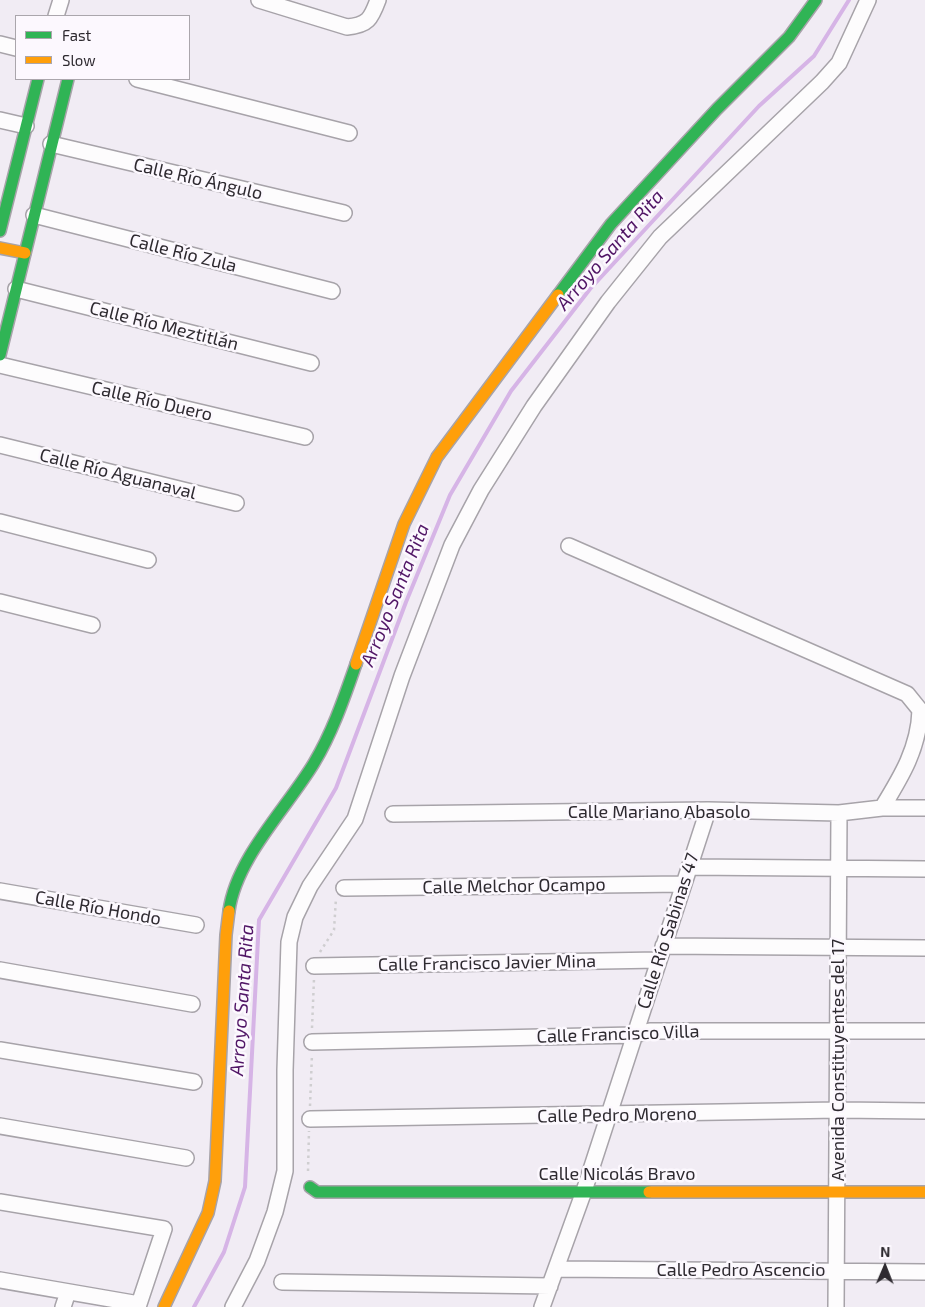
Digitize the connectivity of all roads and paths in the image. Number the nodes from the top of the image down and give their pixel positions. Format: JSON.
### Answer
{"nodes":[{"id":1,"x":61,"y":0,"type":"edge"},
{"id":2,"x":259,"y":0,"type":"edge"},
{"id":3,"x":378,"y":0,"type":"edge"},
{"id":4,"x":816,"y":0,"type":"edge"},
{"id":5,"x":868,"y":0,"type":"edge"},
{"id":6,"x":56,"y":15,"type":"edge"},
{"id":7,"x":0,"y":44,"type":"edge"},
{"id":8,"x":15,"y":48,"type":"edge"},
{"id":9,"x":38,"y":80,"type":"edge"},
{"id":10,"x":68,"y":80,"type":"edge"},
{"id":11,"x":141,"y":80,"type":"edge"},
{"id":12,"x":0,"y":120,"type":"edge"},
{"id":13,"x":26,"y":126,"type":"junction"},
{"id":14,"x":349,"y":134,"type":"dead end"},
{"id":15,"x":51,"y":144,"type":"junction"},
{"id":16,"x":4,"y":197,"type":"edge"},
{"id":17,"x":344,"y":213,"type":"dead end"},
{"id":18,"x":34,"y":215,"type":"junction"},
{"id":19,"x":0,"y":230,"type":"edge"},
{"id":20,"x":0,"y":248,"type":"edge"},
{"id":21,"x":25,"y":253,"type":"junction"},
{"id":22,"x":16,"y":289,"type":"junction"},
{"id":23,"x":332,"y":291,"type":"dead end"},
{"id":24,"x":0,"y":355,"type":"edge"},
{"id":25,"x":311,"y":363,"type":"dead end"},
{"id":26,"x":0,"y":365,"type":"edge"},
{"id":27,"x":305,"y":437,"type":"dead end"},
{"id":28,"x":0,"y":445,"type":"edge"},
{"id":29,"x":236,"y":503,"type":"dead end"},
{"id":30,"x":0,"y":522,"type":"edge"},
{"id":31,"x":569,"y":546,"type":"dead end"},
{"id":32,"x":148,"y":560,"type":"dead end"},
{"id":33,"x":0,"y":602,"type":"edge"},
{"id":34,"x":92,"y":625,"type":"dead end"},
{"id":35,"x":882,"y":808,"type":"junction"},
{"id":36,"x":925,"y":808,"type":"edge"},
{"id":37,"x":708,"y":810,"type":"junction"},
{"id":38,"x":839,"y":813,"type":"junction"},
{"id":39,"x":393,"y":814,"type":"dead end"},
{"id":40,"x":690,"y":867,"type":"junction"},
{"id":41,"x":839,"y":868,"type":"junction"},
{"id":42,"x":925,"y":869,"type":"edge"},
{"id":43,"x":684,"y":884,"type":"junction"},
{"id":44,"x":344,"y":888,"type":"dead end"},
{"id":45,"x":0,"y":891,"type":"edge"},
{"id":46,"x":196,"y":924,"type":"dead end"},
{"id":47,"x":839,"y":946,"type":"junction"},
{"id":48,"x":925,"y":948,"type":"edge"},
{"id":49,"x":661,"y":953,"type":"junction"},
{"id":50,"x":314,"y":966,"type":"dead end"},
{"id":51,"x":0,"y":970,"type":"edge"},
{"id":52,"x":192,"y":1004,"type":"dead end"},
{"id":53,"x":838,"y":1029,"type":"junction"},
{"id":54,"x":925,"y":1031,"type":"edge"},
{"id":55,"x":634,"y":1035,"type":"junction"},
{"id":56,"x":312,"y":1042,"type":"dead end"},
{"id":57,"x":0,"y":1050,"type":"edge"},
{"id":58,"x":194,"y":1082,"type":"dead end"},
{"id":59,"x":838,"y":1110,"type":"junction"},
{"id":60,"x":925,"y":1111,"type":"edge"},
{"id":61,"x":608,"y":1115,"type":"junction"},
{"id":62,"x":310,"y":1119,"type":"dead end"},
{"id":63,"x":0,"y":1126,"type":"edge"},
{"id":64,"x":186,"y":1158,"type":"dead end"},
{"id":65,"x":310,"y":1187,"type":"dead end"},
{"id":66,"x":584,"y":1191,"type":"junction"},
{"id":67,"x":837,"y":1191,"type":"junction"},
{"id":68,"x":925,"y":1192,"type":"edge"},
{"id":69,"x":0,"y":1202,"type":"edge"},
{"id":70,"x":556,"y":1269,"type":"junction"},
{"id":71,"x":836,"y":1271,"type":"junction"},
{"id":72,"x":925,"y":1272,"type":"edge"},
{"id":73,"x":0,"y":1280,"type":"edge"},
{"id":74,"x":282,"y":1282,"type":"dead end"},
{"id":75,"x":550,"y":1286,"type":"junction"},
{"id":76,"x":68,"y":1292,"type":"junction"},
{"id":77,"x":139,"y":1306,"type":"edge"},
{"id":78,"x":63,"y":1307,"type":"edge"},
{"id":79,"x":164,"y":1307,"type":"edge"},
{"id":80,"x":233,"y":1307,"type":"edge"},
{"id":81,"x":542,"y":1307,"type":"edge"},
{"id":82,"x":836,"y":1307,"type":"edge"}],
"edges":[{"from":1,"to":6,"type":"street"},
{"from":2,"to":3,"type":"street"},
{"from":4,"to":79,"type":"street"},
{"from":5,"to":80,"type":"street"},
{"from":7,"to":8,"type":"street"},
{"from":9,"to":13,"type":"street"},
{"from":10,"to":15,"type":"street"},
{"from":11,"to":14,"type":"street"},
{"from":12,"to":13,"type":"street"},
{"from":13,"to":16,"type":"street"},
{"from":15,"to":17,"type":"street","name":"Calle Río Ángulo"},
{"from":15,"to":18,"type":"street"},
{"from":16,"to":19,"type":"street"},
{"from":18,"to":21,"type":"street"},
{"from":18,"to":23,"type":"street","name":"Calle Río Zula"},
{"from":20,"to":21,"type":"street"},
{"from":21,"to":22,"type":"street"},
{"from":22,"to":24,"type":"street"},
{"from":22,"to":25,"type":"street","name":"Calle Río Meztitlán"},
{"from":26,"to":27,"type":"street","name":"Calle Río Duero"},
{"from":28,"to":29,"type":"street","name":"Calle Río Aguanaval"},
{"from":30,"to":32,"type":"street"},
{"from":31,"to":35,"type":"street"},
{"from":33,"to":34,"type":"street"},
{"from":35,"to":36,"type":"street","name":"Calle Mariano Abasolo"},
{"from":35,"to":38,"type":"street","name":"Calle Mariano Abasolo"},
{"from":37,"to":38,"type":"street","name":"Calle Mariano Abasolo"},
{"from":37,"to":39,"type":"street","name":"Calle Mariano Abasolo"},
{"from":37,"to":40,"type":"street","name":"Calle Río Sabinas 47"},
{"from":38,"to":41,"type":"street","name":"Avenida Constituyentes del 17"},
{"from":40,"to":41,"type":"street"},
{"from":40,"to":43,"type":"street","name":"Calle Río Sabinas 47"},
{"from":41,"to":42,"type":"street"},
{"from":41,"to":47,"type":"street","name":"Avenida Constituyentes del 17"},
{"from":43,"to":44,"type":"street","name":"Calle Melchor Ocampo"},
{"from":43,"to":49,"type":"street","name":"Calle Río Sabinas 47"},
{"from":45,"to":46,"type":"street","name":"Calle Río Hondo"},
{"from":47,"to":48,"type":"street","name":"Calle Francisco Javier Mina"},
{"from":47,"to":49,"type":"street","name":"Calle Francisco Javier Mina"},
{"from":47,"to":53,"type":"street","name":"Avenida Constituyentes del 17"},
{"from":49,"to":50,"type":"street","name":"Calle Francisco Javier Mina"},
{"from":49,"to":55,"type":"street","name":"Calle Río Sabinas 47"},
{"from":51,"to":52,"type":"street"},
{"from":53,"to":54,"type":"street","name":"Calle Francisco Villa"},
{"from":53,"to":55,"type":"street","name":"Calle Francisco Villa"},
{"from":53,"to":59,"type":"street","name":"Avenida Constituyentes del 17"},
{"from":55,"to":56,"type":"street","name":"Calle Francisco Villa"},
{"from":55,"to":61,"type":"street","name":"Calle Río Sabinas 47"},
{"from":57,"to":58,"type":"street"},
{"from":59,"to":60,"type":"street","name":"Calle Pedro Moreno"},
{"from":59,"to":61,"type":"street","name":"Calle Pedro Moreno"},
{"from":59,"to":67,"type":"street","name":"Avenida Constituyentes del 17"},
{"from":61,"to":62,"type":"street","name":"Calle Pedro Moreno"},
{"from":61,"to":66,"type":"street","name":"Calle Río Sabinas 47"},
{"from":63,"to":64,"type":"street"},
{"from":65,"to":66,"type":"street","name":"Calle Nicolás Bravo"},
{"from":66,"to":67,"type":"street","name":"Calle Nicolás Bravo"},
{"from":66,"to":70,"type":"street","name":"Calle Río Sabinas 47"},
{"from":67,"to":68,"type":"street","name":"Calle Nicolás Bravo"},
{"from":67,"to":71,"type":"street","name":"Avenida Constituyentes del 17"},
{"from":69,"to":77,"type":"street"},
{"from":70,"to":71,"type":"street","name":"Calle Pedro Ascencio"},
{"from":70,"to":75,"type":"street","name":"Calle Río Sabinas 47"},
{"from":71,"to":72,"type":"street","name":"Calle Pedro Ascencio"},
{"from":71,"to":82,"type":"street","name":"Avenida Constituyentes del 17"},
{"from":73,"to":76,"type":"street"},
{"from":74,"to":75,"type":"street"},
{"from":75,"to":81,"type":"street","name":"Calle Río Sabinas 47"},
{"from":76,"to":77,"type":"street"},
{"from":76,"to":78,"type":"street"}]}
